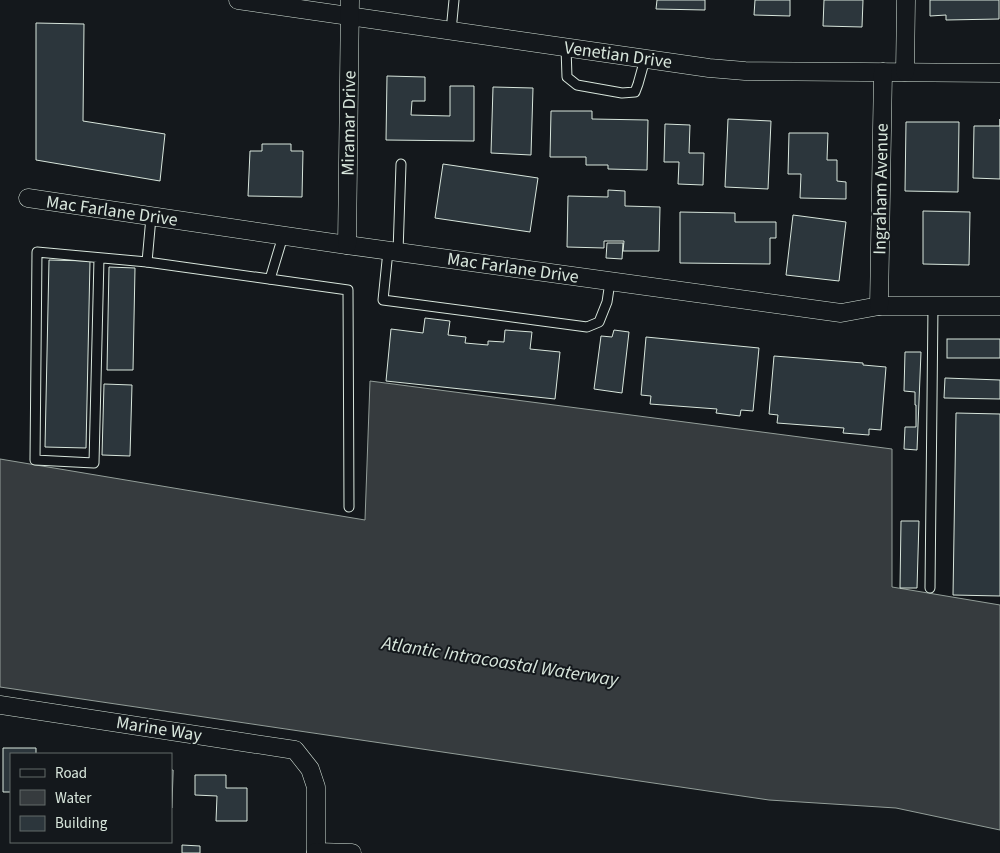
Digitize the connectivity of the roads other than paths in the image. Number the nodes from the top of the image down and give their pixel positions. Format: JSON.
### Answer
{"nodes":[{"id":1,"x":238,"y":0,"type":"edge"},
{"id":2,"x":454,"y":0,"type":"edge"},
{"id":3,"x":906,"y":0,"type":"edge"},
{"id":4,"x":350,"y":8,"type":"edge"},
{"id":5,"x":451,"y":31,"type":"junction"},
{"id":6,"x":566,"y":48,"type":"junction"},
{"id":7,"x":645,"y":59,"type":"junction"},
{"id":8,"x":883,"y":72,"type":"junction"},
{"id":9,"x":905,"y":72,"type":"junction"},
{"id":10,"x":1000,"y":73,"type":"edge"},
{"id":11,"x":401,"y":164,"type":"dead end"},
{"id":12,"x":28,"y":198,"type":"dead end"},
{"id":13,"x":151,"y":216,"type":"junction"},
{"id":14,"x":282,"y":236,"type":"junction"},
{"id":15,"x":347,"y":245,"type":"junction"},
{"id":16,"x":393,"y":252,"type":"junction"},
{"id":17,"x":99,"y":258,"type":"junction"},
{"id":18,"x":147,"y":262,"type":"junction"},
{"id":19,"x":270,"y":279,"type":"junction"},
{"id":20,"x":610,"y":282,"type":"junction"},
{"id":21,"x":879,"y":306,"type":"junction"},
{"id":22,"x":933,"y":306,"type":"junction"},
{"id":23,"x":1000,"y":306,"type":"edge"},
{"id":24,"x":349,"y":507,"type":"dead end"},
{"id":25,"x":930,"y":588,"type":"dead end"},
{"id":26,"x":0,"y":705,"type":"edge"},
{"id":27,"x":316,"y":852,"type":"edge"},
{"id":28,"x":352,"y":853,"type":"edge"}],
"edges":[{"from":1,"to":4,"type":"street","name":"Venetian Drive"},
{"from":2,"to":5,"type":"lane"},
{"from":3,"to":9,"type":"street"},
{"from":4,"to":5,"type":"street","name":"Venetian Drive"},
{"from":4,"to":15,"type":"street","name":"Miramar Drive"},
{"from":5,"to":6,"type":"street","name":"Venetian Drive"},
{"from":6,"to":7,"type":"street","name":"Venetian Drive"},
{"from":6,"to":7,"type":"lane"},
{"from":7,"to":8,"type":"street","name":"Venetian Drive"},
{"from":8,"to":9,"type":"street","name":"Venetian Drive"},
{"from":8,"to":21,"type":"street","name":"Ingraham Avenue"},
{"from":9,"to":10,"type":"street","name":"Venetian Drive"},
{"from":11,"to":16,"type":"lane"},
{"from":12,"to":13,"type":"street","name":"Mac Farlane Drive"},
{"from":13,"to":14,"type":"street","name":"Mac Farlane Drive"},
{"from":13,"to":18,"type":"lane"},
{"from":14,"to":15,"type":"street","name":"Mac Farlane Drive"},
{"from":14,"to":19,"type":"lane"},
{"from":15,"to":16,"type":"street","name":"Mac Farlane Drive"},
{"from":16,"to":20,"type":"street","name":"Mac Farlane Drive"},
{"from":16,"to":20,"type":"lane"},
{"from":17,"to":17,"type":"lane"},
{"from":17,"to":18,"type":"lane"},
{"from":18,"to":19,"type":"lane"},
{"from":19,"to":24,"type":"lane"},
{"from":20,"to":21,"type":"street","name":"Mac Farlane Drive"},
{"from":21,"to":22,"type":"street","name":"Mac Farlane Drive"},
{"from":22,"to":23,"type":"street","name":"Mac Farlane Drive"},
{"from":22,"to":25,"type":"lane"},
{"from":26,"to":27,"type":"street","name":"Marine Way"},
{"from":27,"to":28,"type":"street"}]}
